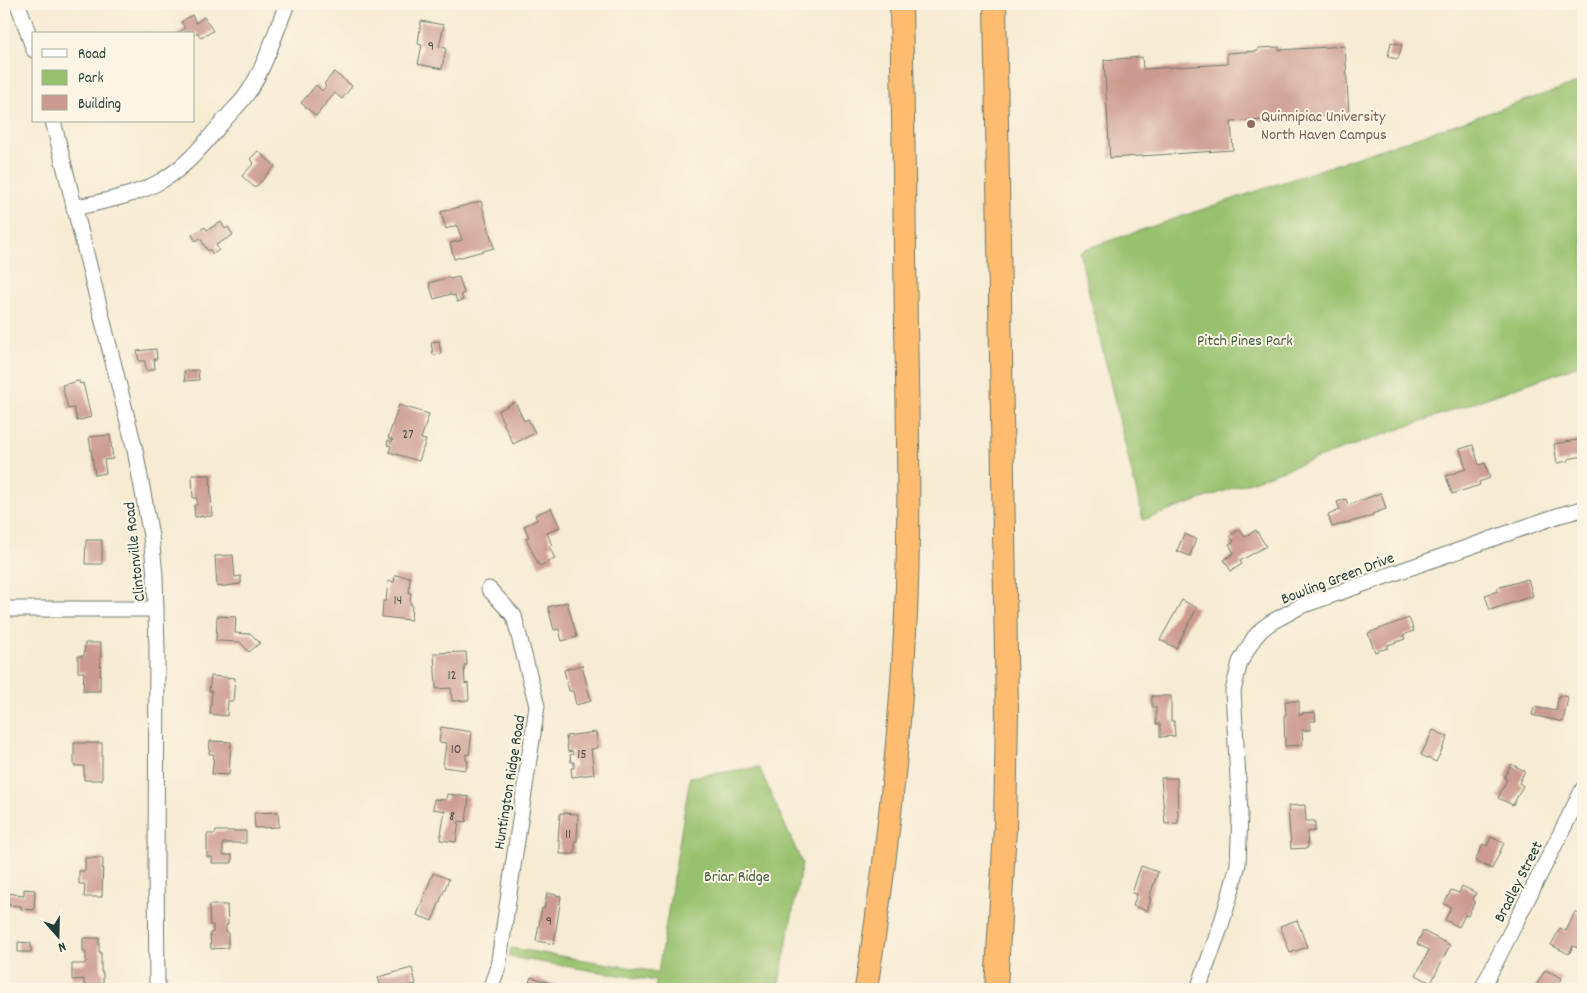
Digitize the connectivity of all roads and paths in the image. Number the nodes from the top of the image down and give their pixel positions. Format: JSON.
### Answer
{"nodes":[{"id":1,"x":18,"y":4,"type":"edge"},
{"id":2,"x":287,"y":4,"type":"edge"},
{"id":3,"x":901,"y":4,"type":"edge"},
{"id":4,"x":996,"y":4,"type":"edge"},
{"id":5,"x":32,"y":44,"type":"edge"},
{"id":6,"x":53,"y":122,"type":"edge"},
{"id":7,"x":74,"y":208,"type":"junction"},
{"id":8,"x":1583,"y":509,"type":"edge"},
{"id":9,"x":489,"y":589,"type":"dead end"},
{"id":10,"x":4,"y":609,"type":"edge"},
{"id":11,"x":156,"y":609,"type":"junction"},
{"id":12,"x":1583,"y":790,"type":"edge"},
{"id":13,"x":157,"y":989,"type":"edge"},
{"id":14,"x":490,"y":989,"type":"edge"},
{"id":15,"x":866,"y":989,"type":"edge"},
{"id":16,"x":996,"y":989,"type":"edge"},
{"id":17,"x":1198,"y":989,"type":"edge"},
{"id":18,"x":1482,"y":989,"type":"edge"}],
"edges":[{"from":1,"to":5,"type":"street"},
{"from":2,"to":7,"type":"street"},
{"from":3,"to":15,"type":"highway"},
{"from":4,"to":16,"type":"highway"},
{"from":6,"to":7,"type":"street","name":"Clintonville Road"},
{"from":7,"to":11,"type":"street","name":"Clintonville Road"},
{"from":8,"to":17,"type":"street","name":"Bowling Green Drive"},
{"from":9,"to":14,"type":"street","name":"Huntington Ridge Road"},
{"from":10,"to":11,"type":"street"},
{"from":11,"to":13,"type":"street","name":"Clintonville Road"},
{"from":12,"to":18,"type":"street","name":"Bradley Street"}]}
